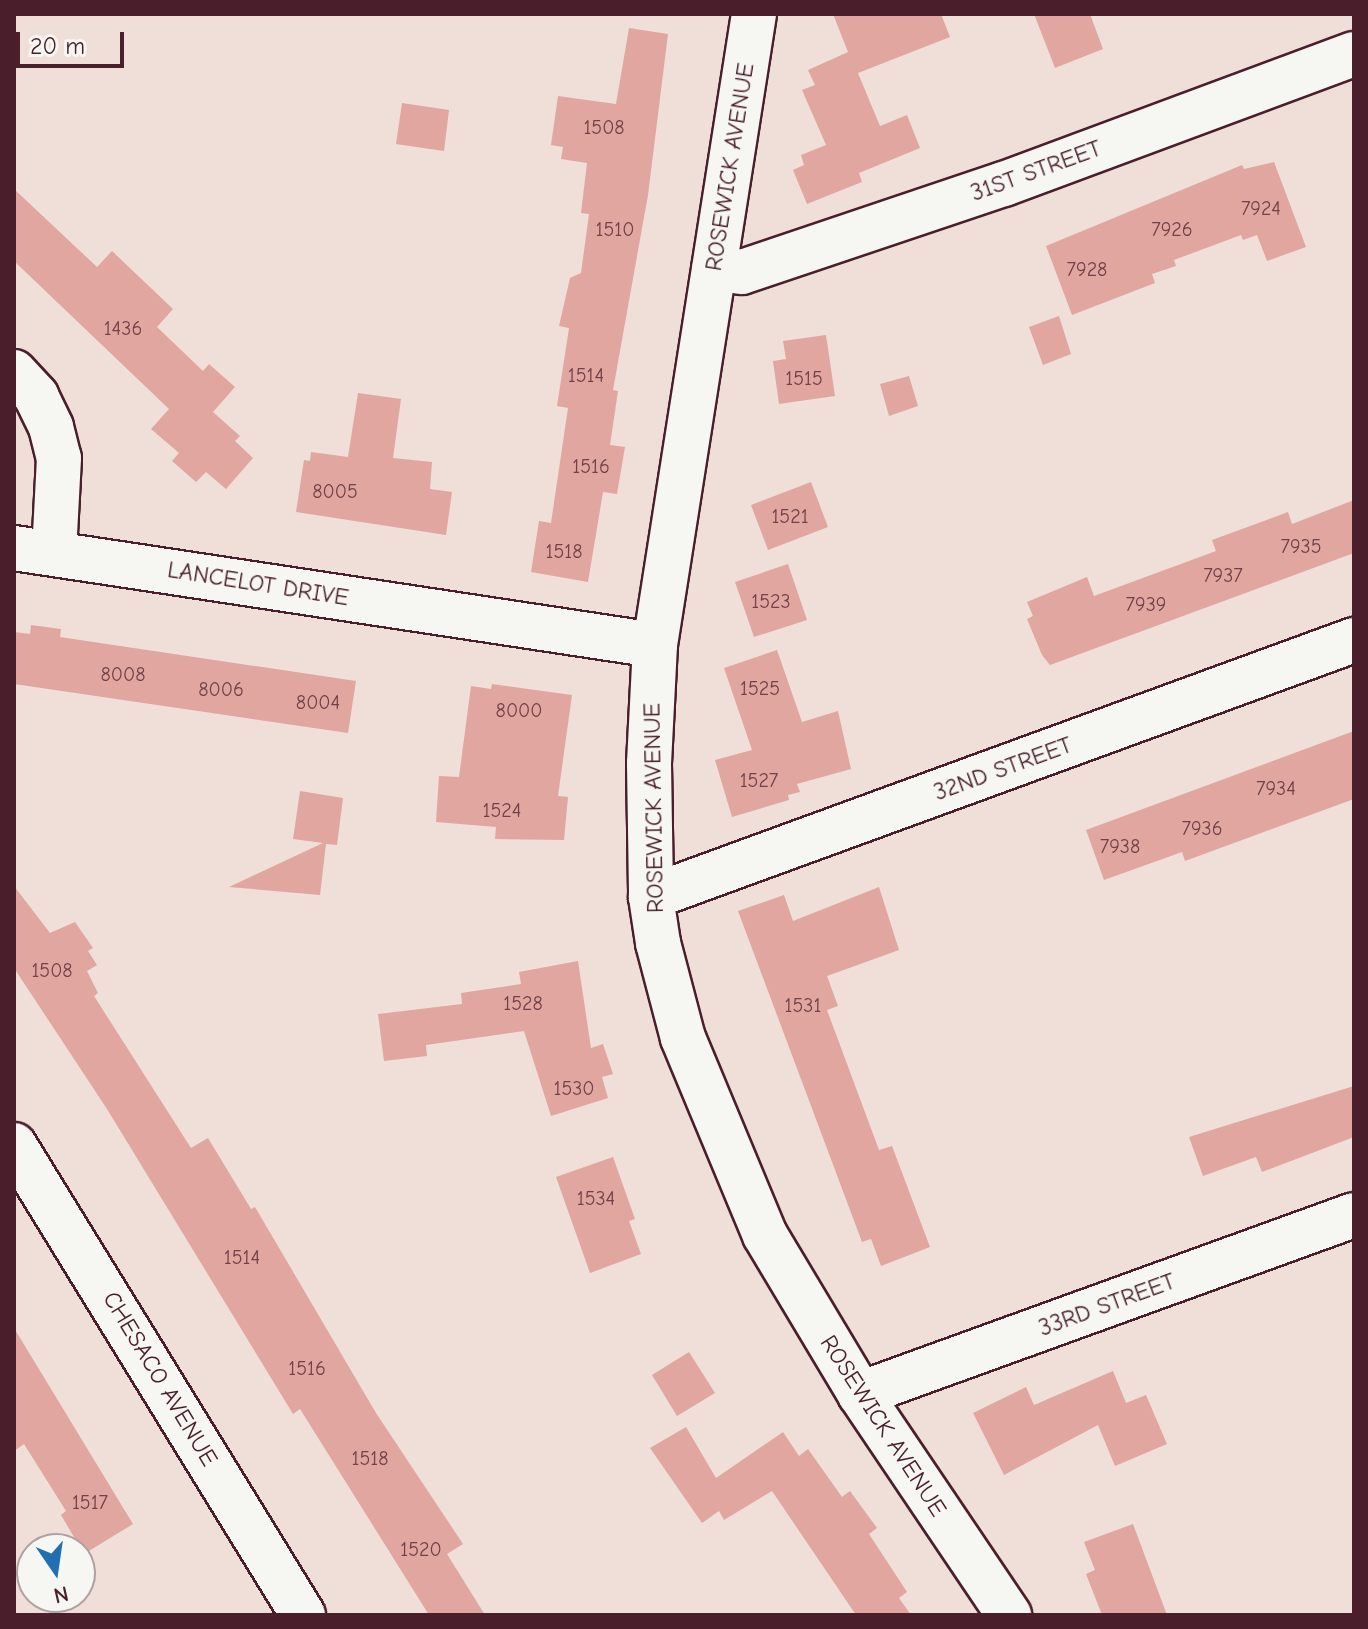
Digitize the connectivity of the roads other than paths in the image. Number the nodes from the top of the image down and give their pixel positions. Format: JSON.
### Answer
{"nodes":[{"id":1,"x":754,"y":14,"type":"edge"},
{"id":2,"x":1354,"y":54,"type":"edge"},
{"id":3,"x":714,"y":269,"type":"junction"},
{"id":4,"x":14,"y":372,"type":"edge"},
{"id":5,"x":34,"y":551,"type":"edge"},
{"id":6,"x":1354,"y":640,"type":"edge"},
{"id":7,"x":655,"y":645,"type":"junction"},
{"id":8,"x":651,"y":897,"type":"junction"},
{"id":9,"x":14,"y":1145,"type":"edge"},
{"id":10,"x":1354,"y":1215,"type":"edge"},
{"id":11,"x":860,"y":1394,"type":"junction"},
{"id":12,"x":303,"y":1615,"type":"edge"},
{"id":13,"x":1009,"y":1615,"type":"edge"}],
"edges":[{"from":1,"to":3,"type":"street","name":"ROSEWICK AVENUE"},
{"from":2,"to":3,"type":"street","name":"31ST STREET"},
{"from":3,"to":7,"type":"street","name":"ROSEWICK AVENUE"},
{"from":4,"to":5,"type":"street","name":"LANCELOT DRIVE"},
{"from":5,"to":7,"type":"street","name":"LANCELOT DRIVE"},
{"from":6,"to":8,"type":"street","name":"32ND STREET"},
{"from":7,"to":8,"type":"street","name":"ROSEWICK AVENUE"},
{"from":8,"to":11,"type":"street","name":"ROSEWICK AVENUE"},
{"from":9,"to":12,"type":"street","name":"CHESACO AVENUE"},
{"from":10,"to":11,"type":"street","name":"33RD STREET"},
{"from":11,"to":13,"type":"street","name":"ROSEWICK AVENUE"}]}
